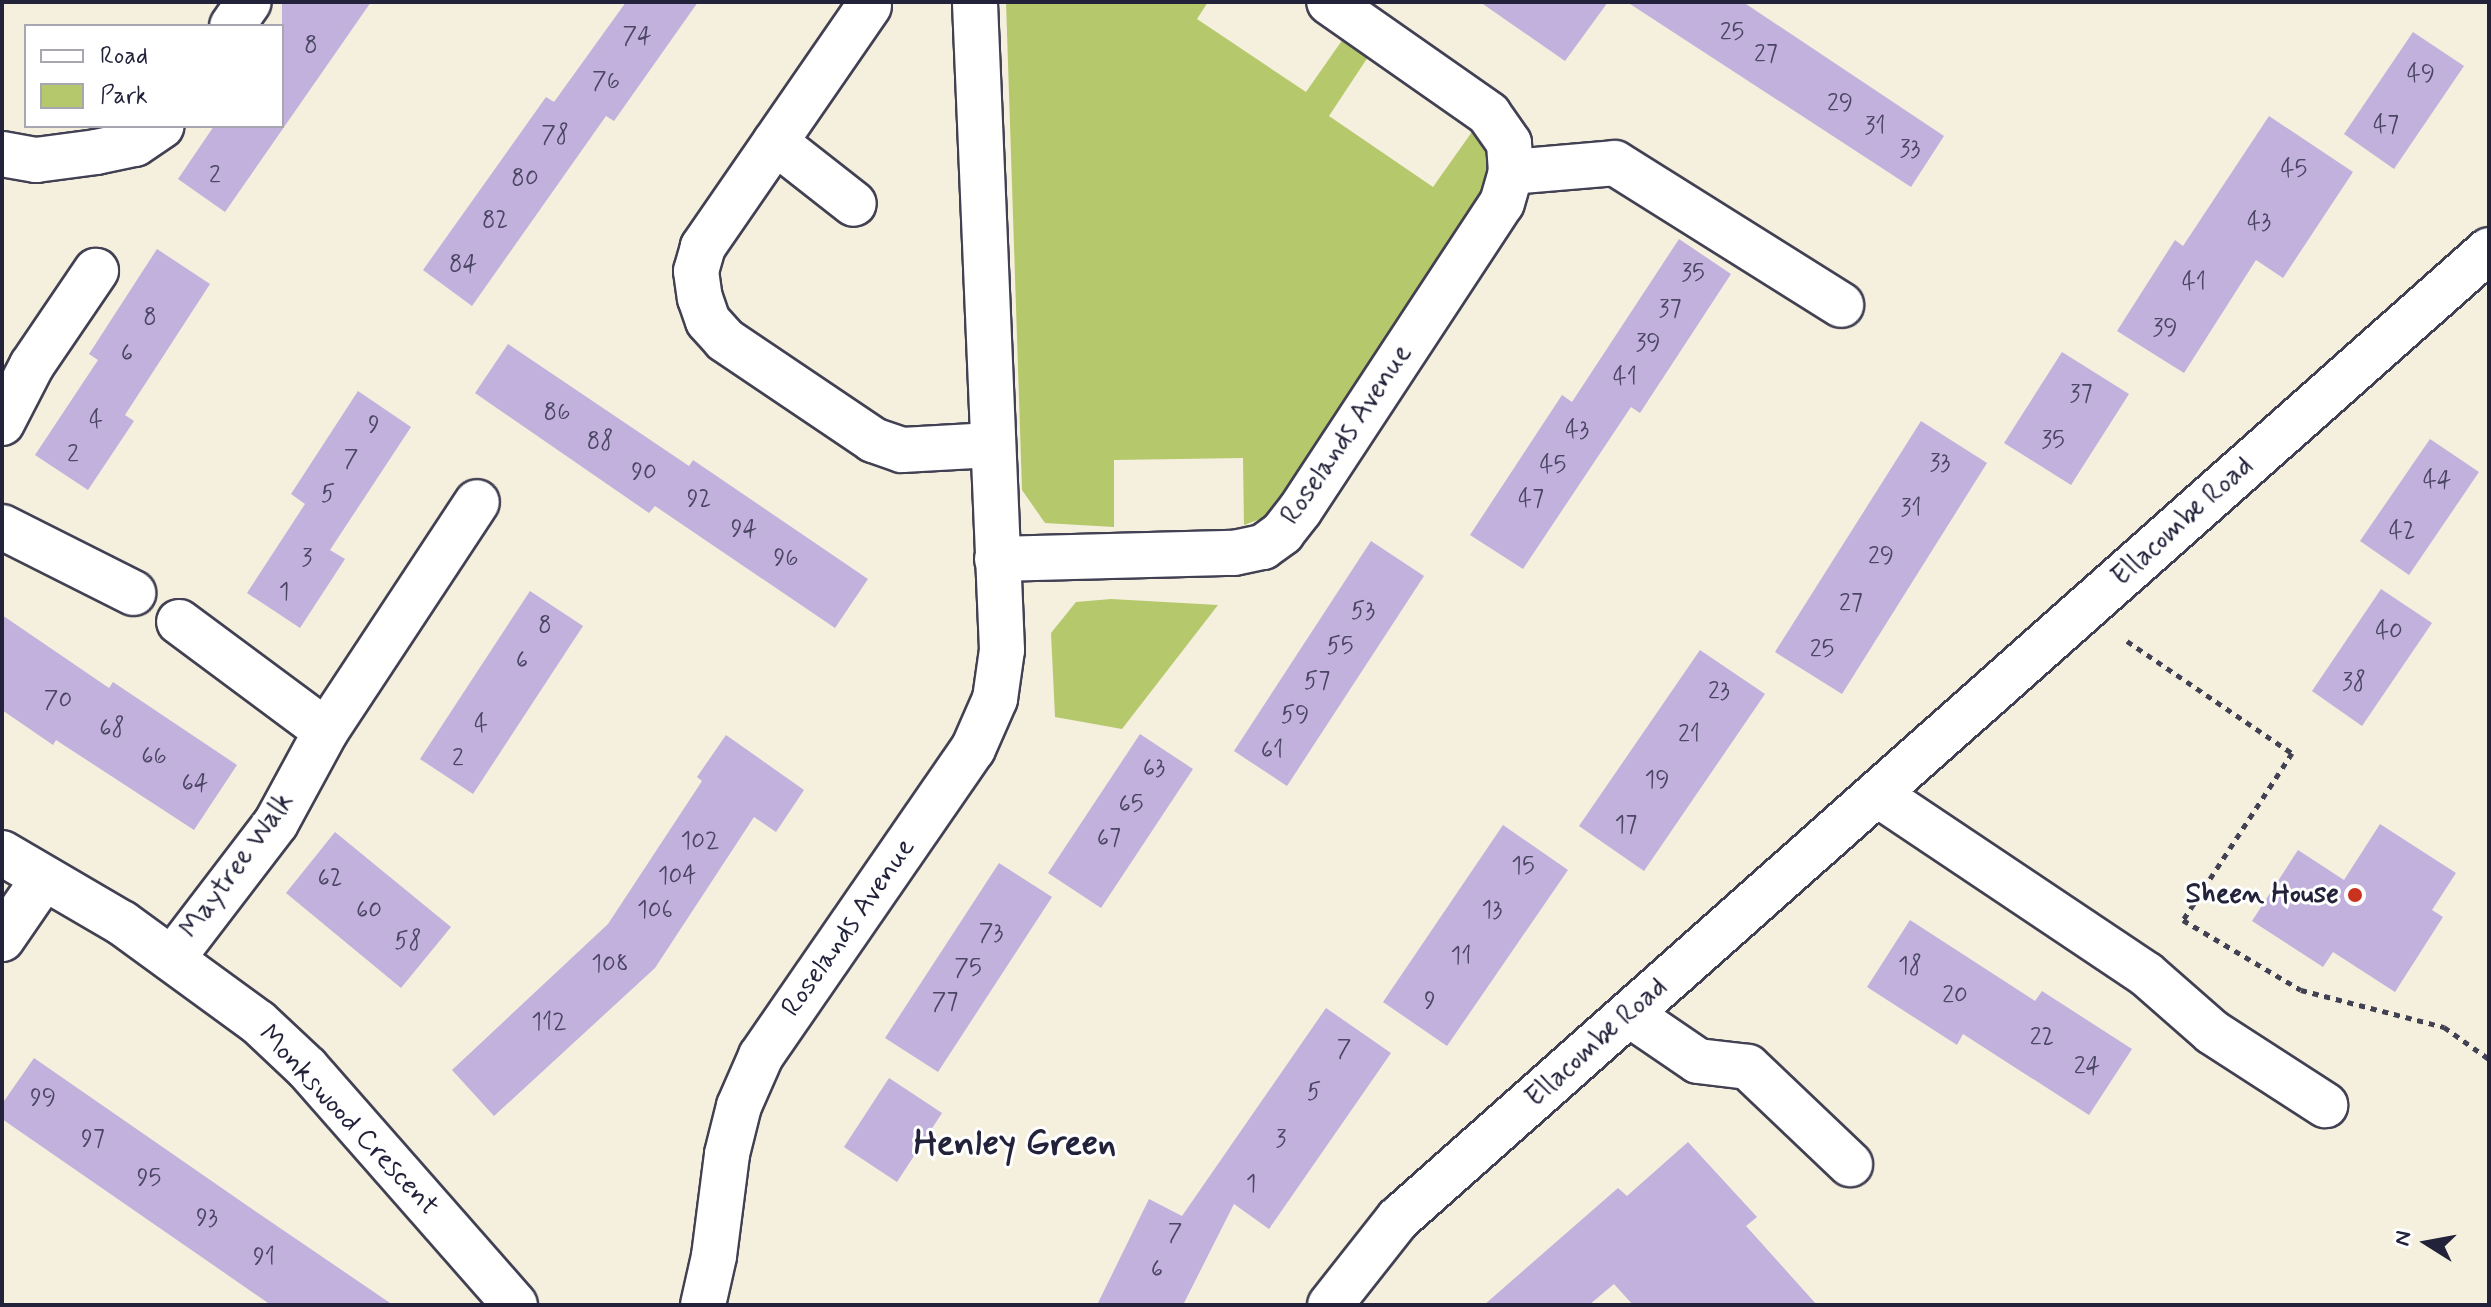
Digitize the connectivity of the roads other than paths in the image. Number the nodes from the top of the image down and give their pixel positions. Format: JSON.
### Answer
{"nodes":[{"id":1,"x":249,"y":2,"type":"edge"},
{"id":2,"x":975,"y":2,"type":"edge"},
{"id":3,"x":1329,"y":2,"type":"edge"},
{"id":4,"x":869,"y":6,"type":"dead end"},
{"id":5,"x":233,"y":24,"type":"edge"},
{"id":6,"x":159,"y":128,"type":"edge"},
{"id":7,"x":775,"y":142,"type":"junction"},
{"id":8,"x":2,"y":154,"type":"edge"},
{"id":9,"x":1511,"y":172,"type":"junction"},
{"id":10,"x":854,"y":204,"type":"dead end"},
{"id":11,"x":2489,"y":250,"type":"edge"},
{"id":12,"x":96,"y":271,"type":"dead end"},
{"id":13,"x":1841,"y":305,"type":"dead end"},
{"id":14,"x":2,"y":423,"type":"edge"},
{"id":15,"x":992,"y":445,"type":"junction"},
{"id":16,"x":477,"y":502,"type":"dead end"},
{"id":17,"x":2,"y":527,"type":"edge"},
{"id":18,"x":997,"y":559,"type":"junction"},
{"id":19,"x":133,"y":593,"type":"dead end"},
{"id":20,"x":179,"y":622,"type":"dead end"},
{"id":21,"x":326,"y":731,"type":"junction"},
{"id":22,"x":1877,"y":794,"type":"junction"},
{"id":23,"x":2,"y":853,"type":"edge"},
{"id":24,"x":44,"y":878,"type":"junction"},
{"id":25,"x":2,"y":939,"type":"edge"},
{"id":26,"x":172,"y":959,"type":"junction"},
{"id":27,"x":1629,"y":1014,"type":"junction"},
{"id":28,"x":2325,"y":1105,"type":"dead end"},
{"id":29,"x":1850,"y":1164,"type":"dead end"},
{"id":30,"x":515,"y":1305,"type":"edge"},
{"id":31,"x":703,"y":1305,"type":"edge"},
{"id":32,"x":1330,"y":1305,"type":"edge"}],
"edges":[{"from":1,"to":5,"type":"street"},
{"from":2,"to":15,"type":"street","name":"Roselands Avenue"},
{"from":3,"to":9,"type":"street"},
{"from":4,"to":7,"type":"street"},
{"from":6,"to":8,"type":"street"},
{"from":7,"to":10,"type":"street"},
{"from":7,"to":15,"type":"street"},
{"from":9,"to":13,"type":"street"},
{"from":9,"to":18,"type":"street","name":"Roselands Avenue"},
{"from":11,"to":22,"type":"street","name":"Ellacombe Road"},
{"from":12,"to":14,"type":"street"},
{"from":15,"to":18,"type":"street","name":"Roselands Avenue"},
{"from":16,"to":21,"type":"street","name":"Maytree Walk"},
{"from":17,"to":19,"type":"street"},
{"from":18,"to":31,"type":"street","name":"Roselands Avenue"},
{"from":20,"to":21,"type":"street"},
{"from":21,"to":26,"type":"street","name":"Maytree Walk"},
{"from":22,"to":27,"type":"street","name":"Ellacombe Road"},
{"from":22,"to":28,"type":"street"},
{"from":23,"to":24,"type":"street","name":"Monkswood Crescent"},
{"from":24,"to":25,"type":"street"},
{"from":24,"to":26,"type":"street","name":"Monkswood Crescent"},
{"from":26,"to":30,"type":"street","name":"Monkswood Crescent"},
{"from":27,"to":29,"type":"street"},
{"from":27,"to":32,"type":"street","name":"Ellacombe Road"}]}
